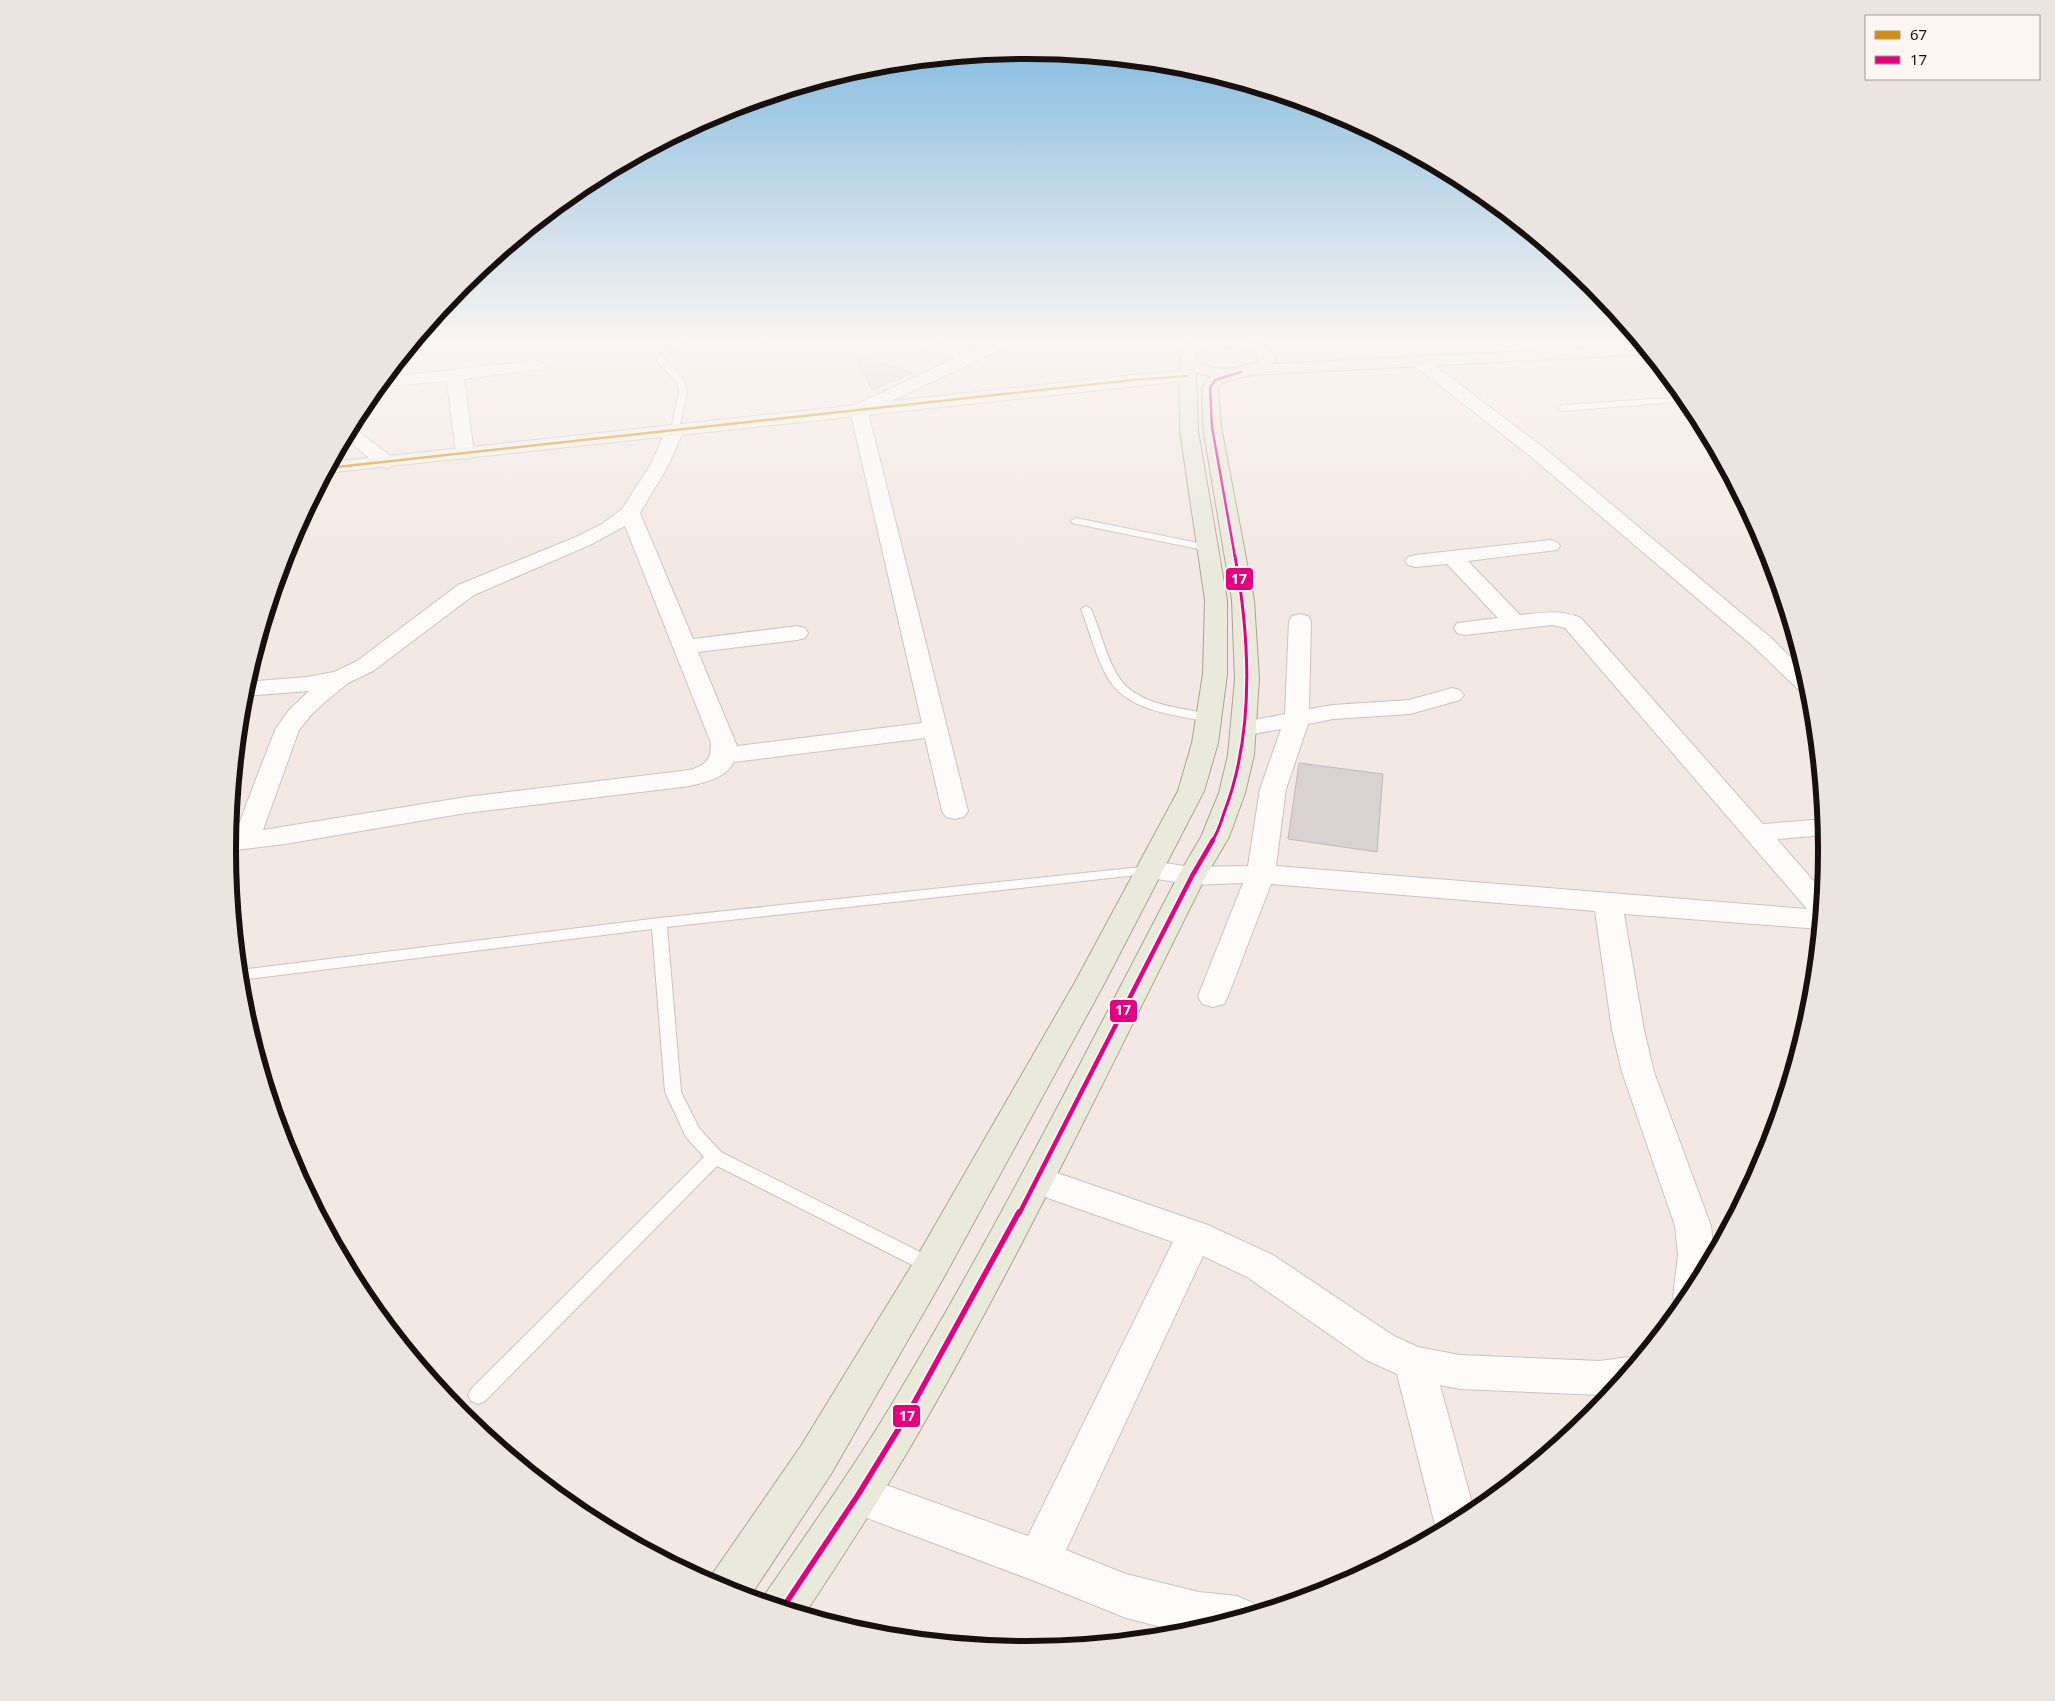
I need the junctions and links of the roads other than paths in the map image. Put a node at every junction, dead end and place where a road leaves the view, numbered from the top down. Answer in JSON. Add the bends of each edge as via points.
{"nodes":[{"id":1,"x":461,"y":419,"type":"edge"},
{"id":2,"x":676,"y":419,"type":"edge"},
{"id":3,"x":772,"y":419,"type":"edge"},
{"id":4,"x":861,"y":419,"type":"edge"},
{"id":5,"x":1189,"y":419,"type":"edge"},
{"id":6,"x":1212,"y":419,"type":"edge"},
{"id":7,"x":1495,"y":419,"type":"edge"},
{"id":8,"x":674,"y":430,"type":"junction"},
{"id":9,"x":353,"y":436,"type":"edge"},
{"id":10,"x":465,"y":453,"type":"junction"},
{"id":11,"x":386,"y":462,"type":"junction"},
{"id":12,"x":335,"y":467,"type":"edge"},
{"id":13,"x":630,"y":513,"type":"junction"},
{"id":14,"x":1076,"y":521,"type":"dead end"},
{"id":15,"x":1550,"y":546,"type":"dead end"},
{"id":16,"x":1208,"y":548,"type":"junction"},
{"id":17,"x":1452,"y":556,"type":"junction"},
{"id":18,"x":1415,"y":561,"type":"dead end"},
{"id":19,"x":1086,"y":609,"type":"dead end"},
{"id":20,"x":1300,"y":621,"type":"dead end"},
{"id":21,"x":1515,"y":622,"type":"junction"},
{"id":22,"x":1465,"y":628,"type":"dead end"},
{"id":23,"x":797,"y":633,"type":"dead end"},
{"id":24,"x":685,"y":647,"type":"junction"},
{"id":25,"x":340,"y":678,"type":"junction"},
{"id":26,"x":1800,"y":678,"type":"edge"},
{"id":27,"x":253,"y":687,"type":"edge"},
{"id":28,"x":1452,"y":695,"type":"dead end"},
{"id":29,"x":1209,"y":718,"type":"junction"},
{"id":30,"x":1297,"y":719,"type":"junction"},
{"id":31,"x":935,"y":729,"type":"junction"},
{"id":32,"x":1242,"y":729,"type":"junction"},
{"id":33,"x":725,"y":755,"type":"junction"},
{"id":34,"x":956,"y":811,"type":"dead end"},
{"id":35,"x":1819,"y":828,"type":"edge"},
{"id":36,"x":1757,"y":833,"type":"junction"},
{"id":37,"x":237,"y":842,"type":"edge"},
{"id":38,"x":1150,"y":870,"type":"junction"},
{"id":39,"x":1261,"y":874,"type":"junction"},
{"id":40,"x":1192,"y":876,"type":"junction"},
{"id":41,"x":1608,"y":903,"type":"junction"},
{"id":42,"x":1818,"y":904,"type":"edge"},
{"id":43,"x":1816,"y":920,"type":"edge"},
{"id":44,"x":659,"y":923,"type":"junction"},
{"id":45,"x":246,"y":974,"type":"edge"},
{"id":46,"x":1213,"y":996,"type":"dead end"},
{"id":47,"x":714,"y":1157,"type":"junction"},
{"id":48,"x":1037,"y":1180,"type":"junction"},
{"id":49,"x":1195,"y":1235,"type":"junction"},
{"id":50,"x":931,"y":1266,"type":"junction"},
{"id":51,"x":1694,"y":1277,"type":"edge"},
{"id":52,"x":1414,"y":1364,"type":"junction"},
{"id":53,"x":1621,"y":1375,"type":"edge"},
{"id":54,"x":478,"y":1394,"type":"dead end"},
{"id":55,"x":858,"y":1495,"type":"junction"},
{"id":56,"x":1454,"y":1517,"type":"edge"},
{"id":57,"x":1039,"y":1561,"type":"junction"},
{"id":58,"x":732,"y":1585,"type":"edge"},
{"id":59,"x":786,"y":1604,"type":"edge"},
{"id":60,"x":1221,"y":1618,"type":"edge"}],
"edges":[{"from":1,"to":10,"type":"street"},
{"from":2,"to":8,"type":"lane"},
{"from":3,"to":8,"type":"street"},
{"from":4,"to":31,"type":"street"},
{"from":5,"to":16,"type":"main road"},
{"from":6,"to":32,"type":"main road","via":[[1243,600],[1247,679]]},
{"from":7,"to":26,"type":"street","via":[[1544,457],[1762,642]]},
{"from":8,"to":10,"type":"street"},
{"from":8,"to":13,"type":"street","via":[[660,464]]},
{"from":9,"to":11,"type":"street"},
{"from":10,"to":11,"type":"street"},
{"from":11,"to":12,"type":"street"},
{"from":13,"to":24,"type":"street"},
{"from":13,"to":25,"type":"street","via":[[583,541],[466,590],[365,666]]},
{"from":14,"to":16,"type":"lane"},
{"from":15,"to":17,"type":"street"},
{"from":16,"to":29,"type":"main road","via":[[1216,600],[1215,674]]},
{"from":17,"to":18,"type":"street"},
{"from":17,"to":21,"type":"street"},
{"from":19,"to":29,"type":"lane","via":[[1116,682],[1148,704]]},
{"from":20,"to":30,"type":"street"},
{"from":21,"to":22,"type":"street"},
{"from":21,"to":36,"type":"street","via":[[1552,618],[1573,623]]},
{"from":23,"to":24,"type":"street"},
{"from":24,"to":33,"type":"street","via":[[724,743]]},
{"from":25,"to":27,"type":"street"},
{"from":25,"to":37,"type":"street","via":[[294,717]]},
{"from":28,"to":30,"type":"street","via":[[1410,707],[1334,712]]},
{"from":29,"to":38,"type":"main road","via":[[1191,791]]},
{"from":30,"to":32,"type":"street"},
{"from":30,"to":39,"type":"street","via":[[1273,789]]},
{"from":31,"to":33,"type":"street"},
{"from":31,"to":34,"type":"street"},
{"from":32,"to":40,"type":"main road","via":[[1241,755],[1232,793],[1215,836]]},
{"from":33,"to":37,"type":"street","via":[[716,769],[690,778],[466,805]]},
{"from":35,"to":36,"type":"street"},
{"from":36,"to":42,"type":"street"},
{"from":38,"to":40,"type":"street"},
{"from":38,"to":44,"type":"lane"},
{"from":38,"to":50,"type":"main road"},
{"from":39,"to":40,"type":"street"},
{"from":39,"to":41,"type":"street"},
{"from":39,"to":46,"type":"street"},
{"from":40,"to":48,"type":"main road"},
{"from":41,"to":43,"type":"street"},
{"from":41,"to":51,"type":"street","via":[[1628,1030],[1638,1072],[1694,1226]]},
{"from":44,"to":45,"type":"lane"},
{"from":44,"to":47,"type":"lane","via":[[673,1092],[692,1132]]},
{"from":47,"to":50,"type":"lane"},
{"from":47,"to":54,"type":"lane"},
{"from":48,"to":49,"type":"street"},
{"from":48,"to":55,"type":"main road","via":[[909,1412]]},
{"from":49,"to":52,"type":"street","via":[[1260,1266],[1380,1348]]},
{"from":49,"to":57,"type":"street"},
{"from":50,"to":58,"type":"main road","via":[[816,1460]]},
{"from":52,"to":53,"type":"street","via":[[1460,1372],[1600,1378]]},
{"from":52,"to":56,"type":"street"},
{"from":55,"to":57,"type":"street"},
{"from":55,"to":59,"type":"main road"},
{"from":57,"to":60,"type":"street","via":[[1126,1596]]}]}
